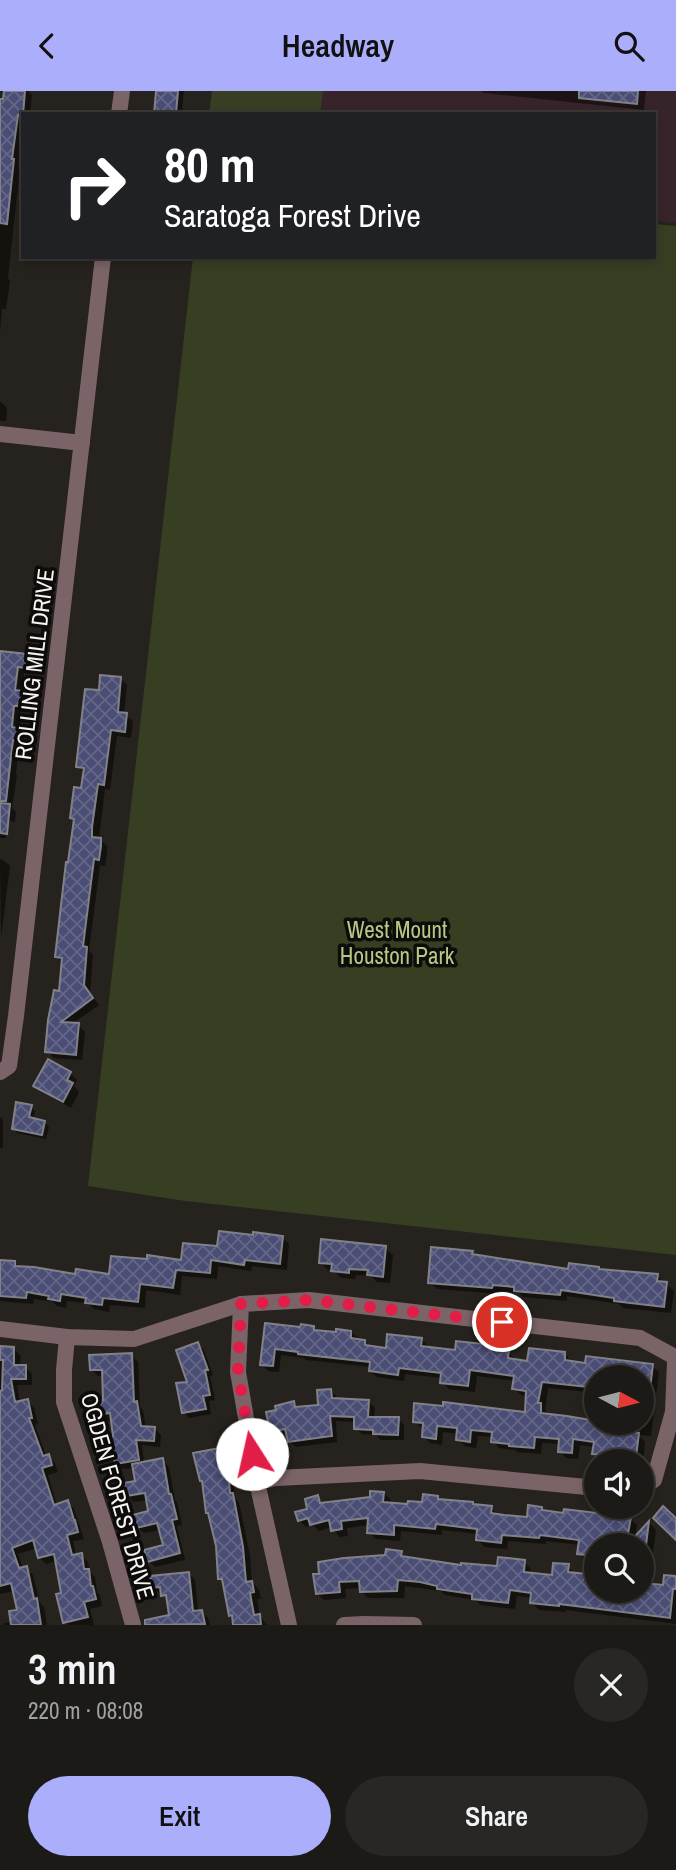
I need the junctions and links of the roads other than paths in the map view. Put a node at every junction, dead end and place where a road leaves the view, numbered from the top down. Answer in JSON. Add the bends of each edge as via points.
{"nodes":[{"id":1,"x":121,"y":91,"type":"edge"},
{"id":2,"x":119,"y":112,"type":"edge"},
{"id":3,"x":103,"y":259,"type":"edge"},
{"id":4,"x":0,"y":434,"type":"edge"},
{"id":5,"x":82,"y":443,"type":"junction"},
{"id":6,"x":1,"y":1071,"type":"edge"},
{"id":7,"x":241,"y":1304,"type":"junction"},
{"id":8,"x":0,"y":1329,"type":"edge"},
{"id":9,"x":67,"y":1337,"type":"junction"},
{"id":10,"x":654,"y":1465,"type":"edge"},
{"id":11,"x":257,"y":1482,"type":"junction"},
{"id":12,"x":584,"y":1486,"type":"edge"},
{"id":13,"x":133,"y":1625,"type":"edge"},
{"id":14,"x":289,"y":1625,"type":"edge"},
{"id":15,"x":344,"y":1625,"type":"edge"},
{"id":16,"x":414,"y":1625,"type":"edge"}],
"edges":[{"from":1,"to":2,"type":"street"},
{"from":3,"to":5,"type":"street","name":"ROLLING MILL DRIVE"},
{"from":4,"to":5,"type":"street"},
{"from":5,"to":6,"type":"street","name":"ROLLING MILL DRIVE","via":[[16,1016],[9,1066]]},
{"from":7,"to":9,"type":"street","via":[[134,1339]]},
{"from":7,"to":10,"type":"street","via":[[309,1300],[640,1338],[675,1361],[673,1412]]},
{"from":7,"to":11,"type":"street","via":[[238,1372]]},
{"from":8,"to":9,"type":"street"},
{"from":9,"to":13,"type":"street","name":"OGDEN FOREST DRIVE","via":[[64,1402]]},
{"from":11,"to":12,"type":"street","via":[[420,1471]]},
{"from":11,"to":14,"type":"street"},
{"from":15,"to":16,"type":"street"}]}
